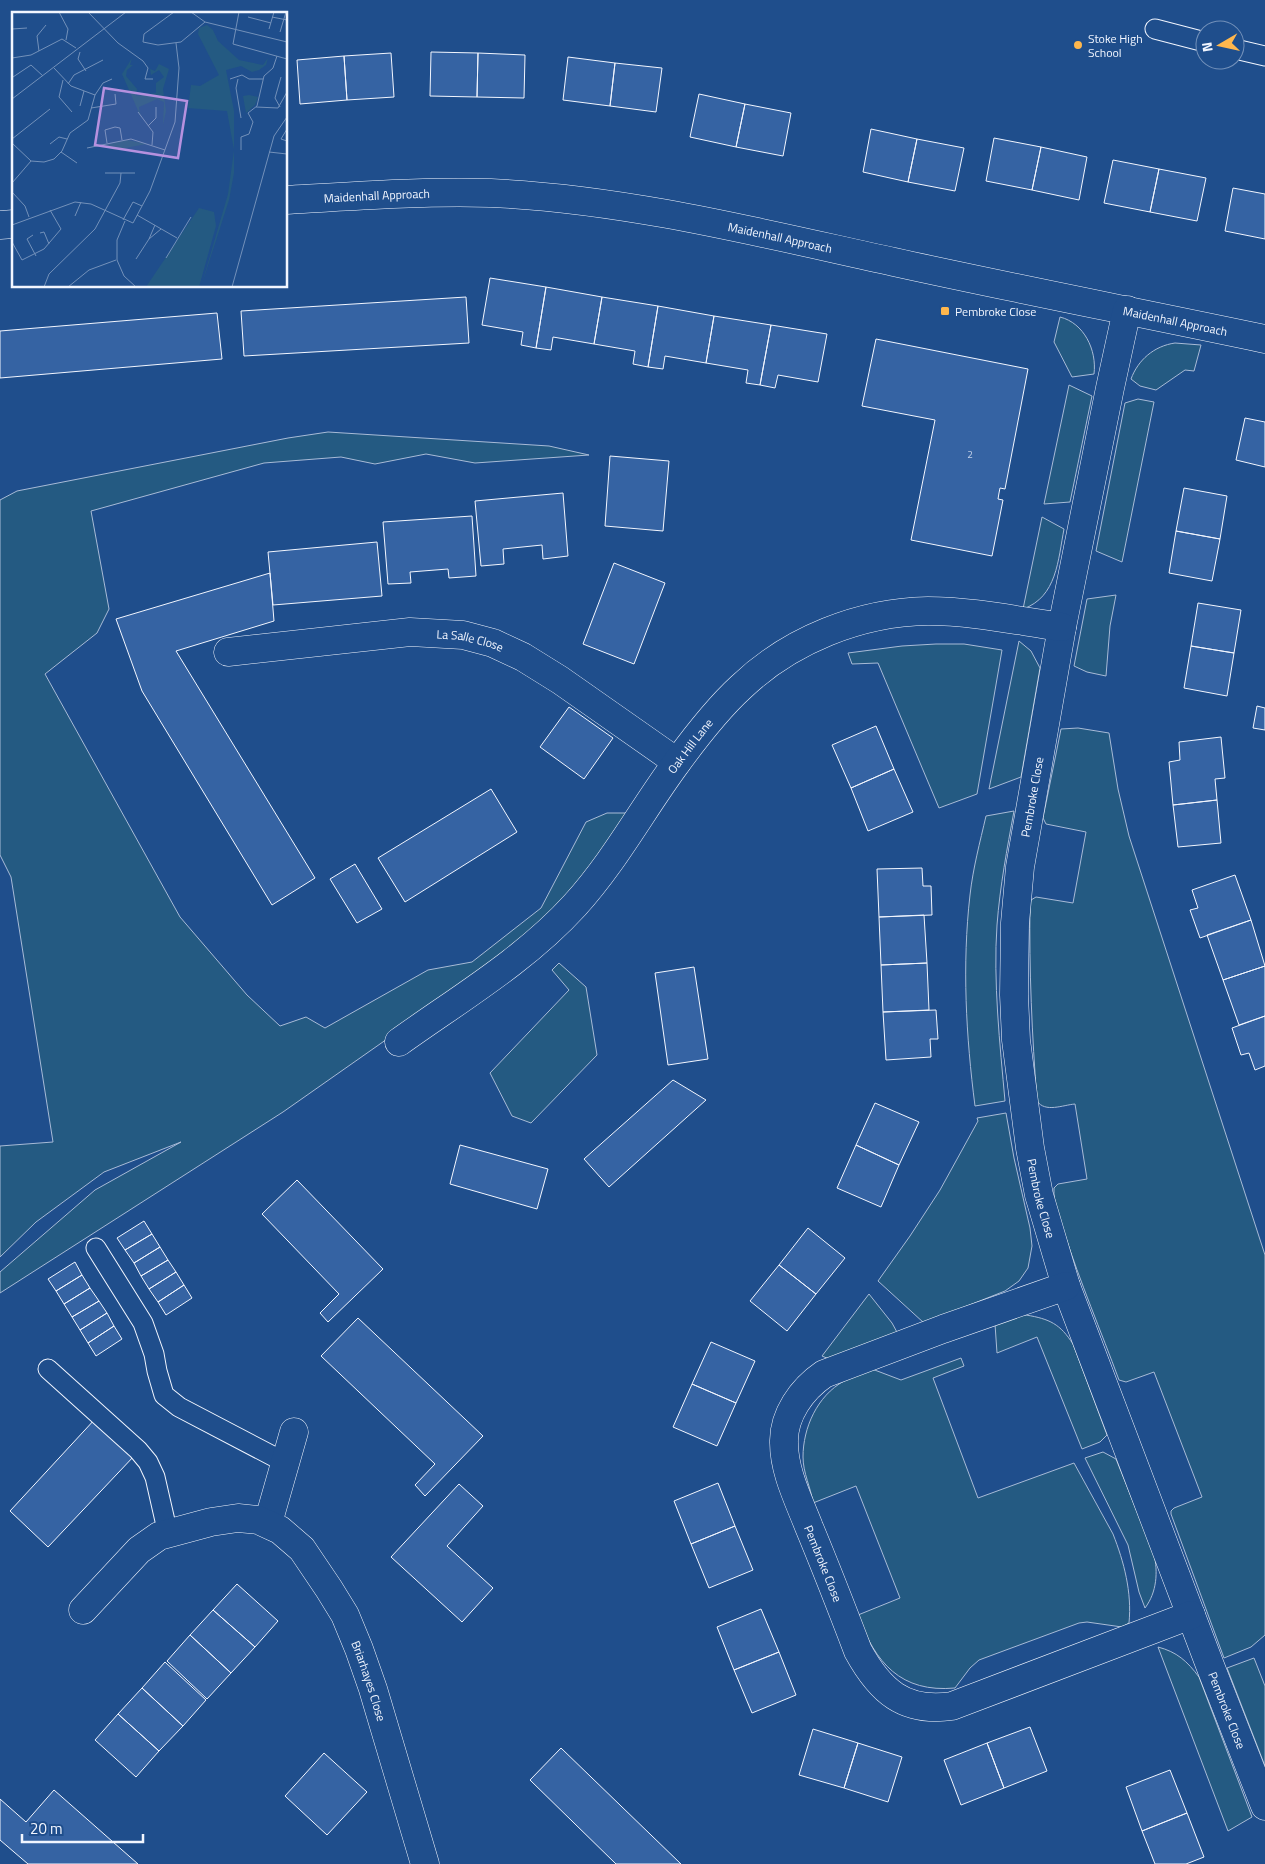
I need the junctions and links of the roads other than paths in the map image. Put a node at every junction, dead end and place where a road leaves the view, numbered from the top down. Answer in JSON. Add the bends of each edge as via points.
{"nodes":[{"id":1,"x":1155,"y":29,"type":"dead end"},
{"id":2,"x":1195,"y":39,"type":"edge"},
{"id":3,"x":1245,"y":51,"type":"edge"},
{"id":4,"x":1265,"y":56,"type":"edge"},
{"id":5,"x":288,"y":200,"type":"edge"},
{"id":6,"x":1127,"y":310,"type":"junction"},
{"id":7,"x":1265,"y":339,"type":"edge"},
{"id":8,"x":1062,"y":627,"type":"junction"},
{"id":9,"x":228,"y":652,"type":"dead end"},
{"id":10,"x":677,"y":762,"type":"junction"},
{"id":11,"x":399,"y":1042,"type":"dead end"},
{"id":12,"x":96,"y":1248,"type":"dead end"},
{"id":13,"x":1066,"y":1286,"type":"junction"},
{"id":14,"x":48,"y":1369,"type":"dead end"},
{"id":15,"x":294,"y":1432,"type":"dead end"},
{"id":16,"x":286,"y":1463,"type":"junction"},
{"id":17,"x":268,"y":1523,"type":"junction"},
{"id":18,"x":168,"y":1534,"type":"junction"},
{"id":19,"x":83,"y":1610,"type":"dead end"},
{"id":20,"x":1191,"y":1615,"type":"junction"},
{"id":21,"x":1265,"y":1806,"type":"edge"},
{"id":22,"x":425,"y":1864,"type":"edge"}],
"edges":[{"from":1,"to":2,"type":"lane"},
{"from":3,"to":4,"type":"lane"},
{"from":5,"to":6,"type":"street","name":"Maidenhall Approach","via":[[359,195],[491,194],[584,202],[724,225],[1039,294]]},
{"from":6,"to":7,"type":"street","name":"Maidenhall Approach"},
{"from":6,"to":8,"type":"street","name":"Pembroke Close"},
{"from":8,"to":10,"type":"street","name":"Oak Hill Lane","via":[[929,611],[850,623],[794,648],[766,666],[740,687]]},
{"from":8,"to":13,"type":"street","name":"Pembroke Close","via":[[1020,867],[1014,996],[1016,1040],[1030,1148],[1041,1203]]},
{"from":9,"to":10,"type":"street","name":"La Salle Close","via":[[410,632],[463,635],[493,642],[560,680]]},
{"from":10,"to":11,"type":"street","name":"Oak Hill Lane","via":[[610,862],[576,904],[534,944]]},
{"from":12,"to":16,"type":"lane","via":[[143,1323],[164,1395],[179,1407]]},
{"from":13,"to":20,"type":"street","name":"Pembroke Close"},
{"from":13,"to":20,"type":"street","name":"Pembroke Close","via":[[942,1329],[816,1379],[796,1403],[785,1433],[785,1453],[798,1497],[858,1651],[880,1685],[909,1703],[927,1708],[959,1704]]},
{"from":14,"to":18,"type":"lane","via":[[148,1462],[155,1477]]},
{"from":15,"to":16,"type":"street"},
{"from":16,"to":17,"type":"street"},
{"from":17,"to":18,"type":"street","name":"Briarhayes Close","via":[[225,1519]]},
{"from":17,"to":22,"type":"street","name":"Briarhayes Close","via":[[302,1549],[345,1615],[373,1689]]},
{"from":18,"to":19,"type":"street","name":"Briarhayes Close","via":[[148,1542],[139,1550]]},
{"from":20,"to":21,"type":"street","name":"Pembroke Close"}]}
